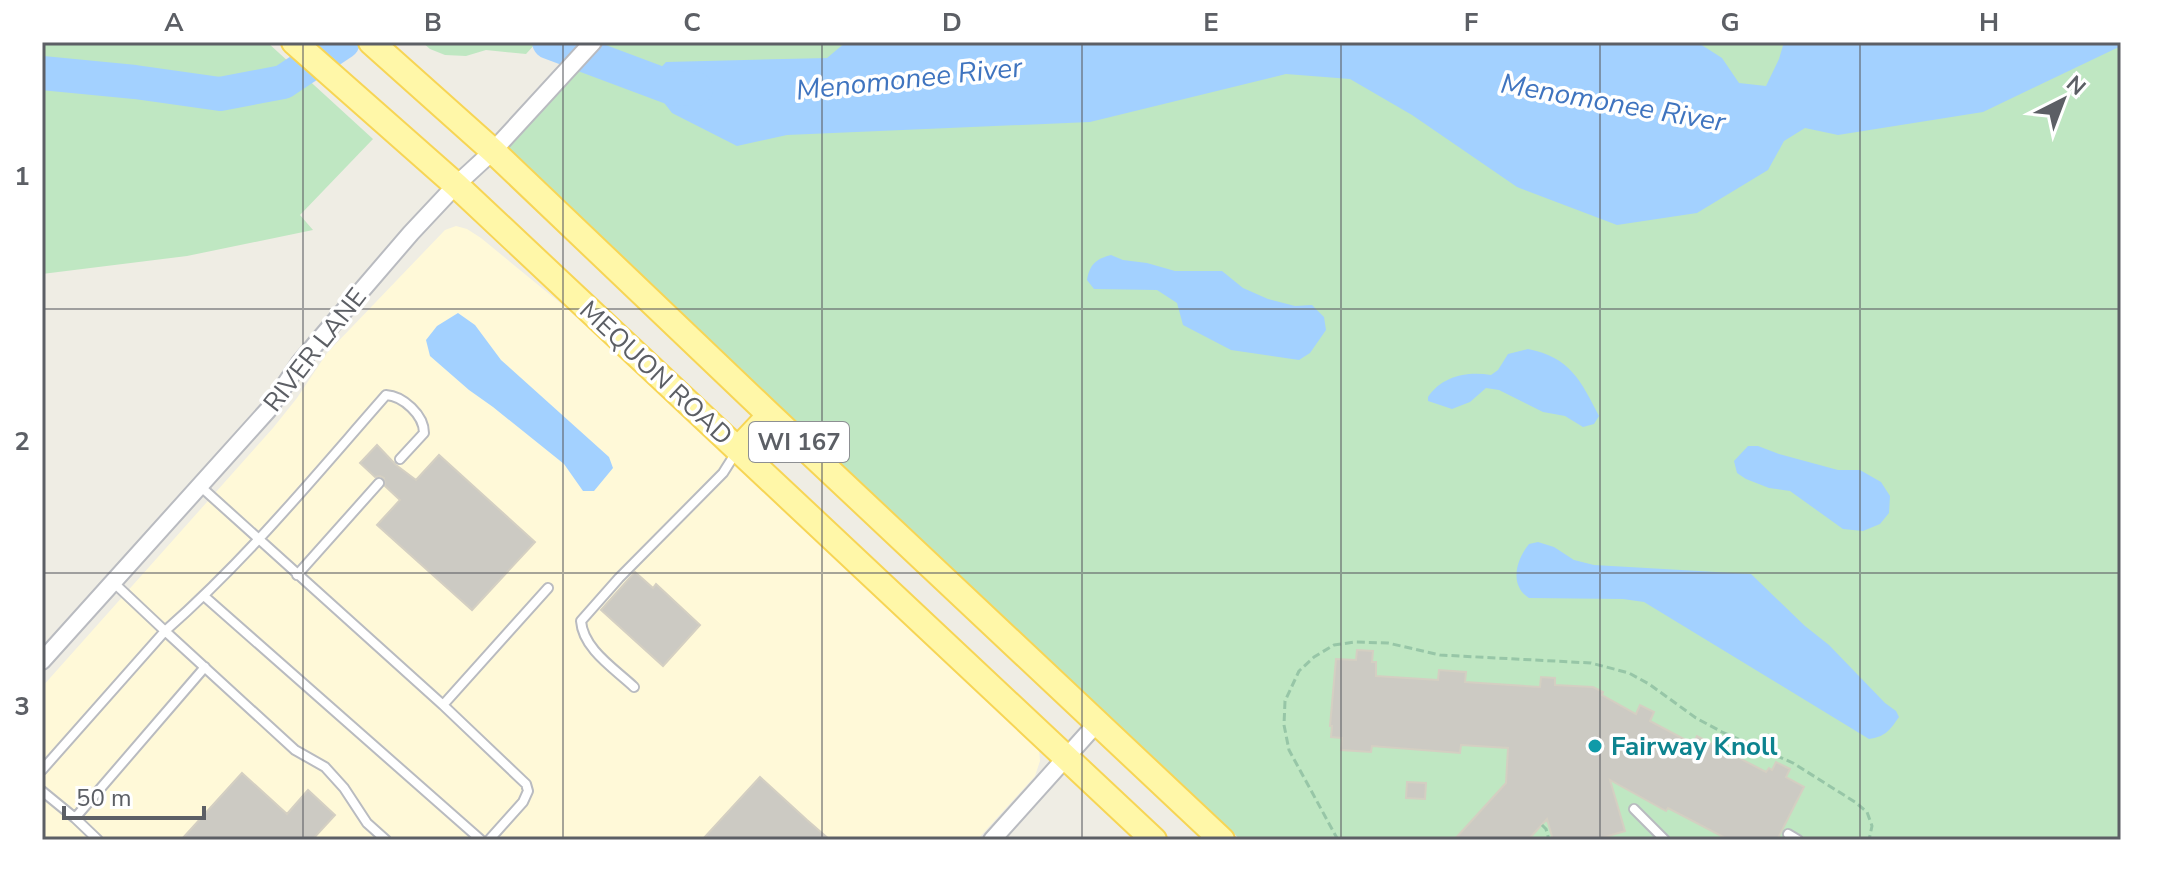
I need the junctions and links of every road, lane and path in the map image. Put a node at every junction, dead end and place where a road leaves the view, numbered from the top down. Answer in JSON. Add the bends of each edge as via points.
{"nodes":[{"id":1,"x":593,"y":42,"type":"edge"},
{"id":2,"x":373,"y":44,"type":"edge"},
{"id":3,"x":298,"y":45,"type":"edge"},
{"id":4,"x":493,"y":151,"type":"junction"},
{"id":5,"x":456,"y":185,"type":"junction"},
{"id":6,"x":770,"y":415,"type":"junction"},
{"id":7,"x":738,"y":449,"type":"junction"},
{"id":8,"x":400,"y":459,"type":"dead end"},
{"id":9,"x":379,"y":483,"type":"dead end"},
{"id":10,"x":200,"y":486,"type":"junction"},
{"id":11,"x":259,"y":540,"type":"junction"},
{"id":12,"x":297,"y":575,"type":"junction"},
{"id":13,"x":113,"y":582,"type":"junction"},
{"id":14,"x":548,"y":588,"type":"dead end"},
{"id":15,"x":204,"y":596,"type":"junction"},
{"id":16,"x":165,"y":631,"type":"junction"},
{"id":17,"x":42,"y":661,"type":"edge"},
{"id":18,"x":205,"y":667,"type":"junction"},
{"id":19,"x":634,"y":687,"type":"dead end"},
{"id":20,"x":443,"y":705,"type":"junction"},
{"id":21,"x":1097,"y":723,"type":"junction"},
{"id":22,"x":1067,"y":757,"type":"junction"},
{"id":23,"x":42,"y":770,"type":"edge"},
{"id":24,"x":42,"y":791,"type":"edge"},
{"id":25,"x":1634,"y":809,"type":"dead end"},
{"id":26,"x":75,"y":818,"type":"junction"},
{"id":27,"x":1542,"y":825,"type":"dead end"},
{"id":28,"x":1788,"y":834,"type":"dead end"},
{"id":29,"x":1002,"y":837,"type":"edge"},
{"id":30,"x":98,"y":840,"type":"edge"},
{"id":31,"x":386,"y":840,"type":"edge"},
{"id":32,"x":481,"y":840,"type":"edge"},
{"id":33,"x":489,"y":840,"type":"edge"},
{"id":34,"x":1154,"y":840,"type":"edge"},
{"id":35,"x":1222,"y":840,"type":"edge"},
{"id":36,"x":1338,"y":840,"type":"edge"},
{"id":37,"x":1549,"y":840,"type":"edge"},
{"id":38,"x":1665,"y":840,"type":"edge"},
{"id":39,"x":1798,"y":840,"type":"edge"},
{"id":40,"x":1869,"y":840,"type":"edge"}],
"edges":[{"from":1,"to":4,"type":"street","name":"RIVER LANE"},
{"from":2,"to":4,"type":"main road","name":"MEQUON ROAD","number":"WI 167"},
{"from":3,"to":5,"type":"main road","name":"MEQUON ROAD","number":"WI 167"},
{"from":4,"to":5,"type":"street","name":"RIVER LANE"},
{"from":4,"to":6,"type":"main road","name":"MEQUON ROAD","number":"WI 167"},
{"from":5,"to":7,"type":"main road","name":"MEQUON ROAD","number":"WI 167"},
{"from":5,"to":10,"type":"street","name":"RIVER LANE"},
{"from":6,"to":7,"type":"main road"},
{"from":6,"to":21,"type":"main road","name":"MEQUON ROAD","number":"WI 167"},
{"from":7,"to":19,"type":"lane","via":[[723,473],[581,621],[588,644]]},
{"from":7,"to":22,"type":"main road","name":"MEQUON ROAD","number":"WI 167"},
{"from":8,"to":11,"type":"lane","via":[[424,427],[398,397],[386,395]]},
{"from":9,"to":12,"type":"lane"},
{"from":10,"to":11,"type":"lane"},
{"from":10,"to":13,"type":"street","name":"RIVER LANE"},
{"from":11,"to":12,"type":"lane"},
{"from":11,"to":15,"type":"lane"},
{"from":12,"to":20,"type":"lane"},
{"from":13,"to":16,"type":"lane"},
{"from":13,"to":17,"type":"street","name":"RIVER LANE"},
{"from":14,"to":20,"type":"lane"},
{"from":15,"to":16,"type":"lane"},
{"from":15,"to":32,"type":"lane"},
{"from":16,"to":18,"type":"lane"},
{"from":16,"to":23,"type":"lane"},
{"from":18,"to":26,"type":"lane"},
{"from":18,"to":31,"type":"lane","via":[[295,750],[325,767]]},
{"from":20,"to":33,"type":"lane","via":[[526,784],[523,802]]},
{"from":21,"to":22,"type":"street"},
{"from":21,"to":35,"type":"main road","name":"MEQUON ROAD","number":"WI 167"},
{"from":22,"to":29,"type":"street"},
{"from":22,"to":34,"type":"main road","name":"MEQUON ROAD","number":"WI 167"},
{"from":24,"to":26,"type":"lane"},
{"from":25,"to":38,"type":"lane"},
{"from":26,"to":30,"type":"lane"},
{"from":27,"to":37,"type":"path"},
{"from":28,"to":39,"type":"lane"},
{"from":36,"to":40,"type":"path","via":[[1289,750],[1285,701],[1299,671],[1314,657],[1334,645],[1355,642],[1388,643],[1440,655],[1591,663],[1629,673],[1696,718],[1793,763],[1855,802],[1867,812]]}]}
